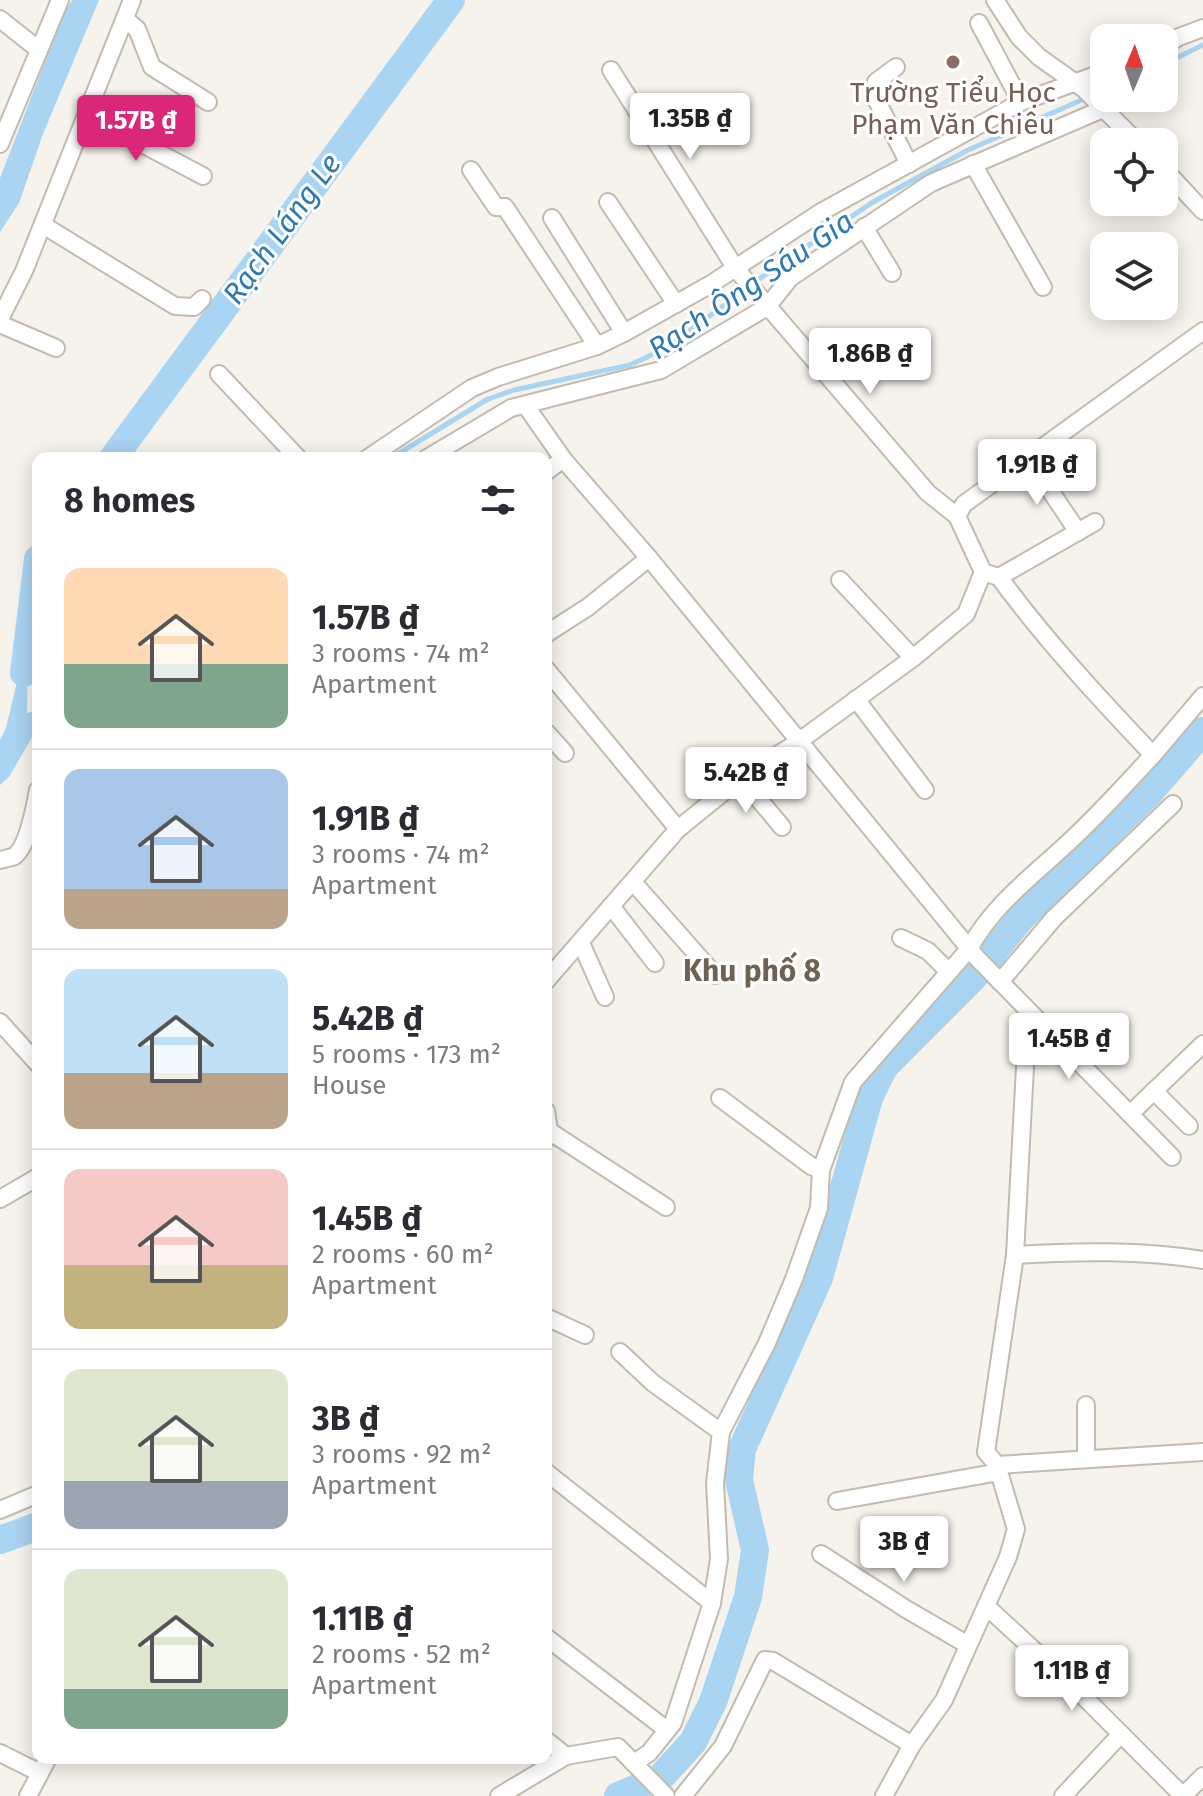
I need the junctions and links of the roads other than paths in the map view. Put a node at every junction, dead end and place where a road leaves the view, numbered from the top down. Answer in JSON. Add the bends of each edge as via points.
{"nodes":[{"id":1,"x":60,"y":0,"type":"edge"},
{"id":2,"x":132,"y":0,"type":"edge"},
{"id":3,"x":995,"y":0,"type":"edge"},
{"id":4,"x":0,"y":19,"type":"edge"},
{"id":5,"x":125,"y":19,"type":"junction"},
{"id":6,"x":979,"y":23,"type":"dead end"},
{"id":7,"x":1203,"y":28,"type":"edge"},
{"id":8,"x":1178,"y":38,"type":"edge"},
{"id":9,"x":39,"y":50,"type":"junction"},
{"id":10,"x":896,"y":67,"type":"dead end"},
{"id":11,"x":611,"y":70,"type":"dead end"},
{"id":12,"x":1090,"y":80,"type":"edge"},
{"id":13,"x":1079,"y":86,"type":"junction"},
{"id":14,"x":1090,"y":95,"type":"edge"},
{"id":15,"x":208,"y":102,"type":"dead end"},
{"id":16,"x":1021,"y":102,"type":"junction"},
{"id":17,"x":1090,"y":110,"type":"edge"},
{"id":18,"x":1109,"y":112,"type":"edge"},
{"id":19,"x":87,"y":115,"type":"junction"},
{"id":20,"x":0,"y":128,"type":"edge"},
{"id":21,"x":1124,"y":128,"type":"edge"},
{"id":22,"x":0,"y":143,"type":"edge"},
{"id":23,"x":909,"y":164,"type":"junction"},
{"id":24,"x":973,"y":164,"type":"junction"},
{"id":25,"x":471,"y":170,"type":"dead end"},
{"id":26,"x":203,"y":176,"type":"dead end"},
{"id":27,"x":1178,"y":184,"type":"edge"},
{"id":28,"x":608,"y":202,"type":"dead end"},
{"id":29,"x":1203,"y":211,"type":"edge"},
{"id":30,"x":552,"y":218,"type":"dead end"},
{"id":31,"x":43,"y":225,"type":"junction"},
{"id":32,"x":864,"y":227,"type":"junction"},
{"id":33,"x":738,"y":271,"type":"junction"},
{"id":34,"x":892,"y":273,"type":"dead end"},
{"id":35,"x":1043,"y":287,"type":"dead end"},
{"id":36,"x":202,"y":299,"type":"dead end"},
{"id":37,"x":764,"y":303,"type":"junction"},
{"id":38,"x":676,"y":304,"type":"junction"},
{"id":39,"x":0,"y":322,"type":"edge"},
{"id":40,"x":1203,"y":331,"type":"edge"},
{"id":41,"x":624,"y":333,"type":"junction"},
{"id":42,"x":597,"y":346,"type":"junction"},
{"id":43,"x":56,"y":348,"type":"dead end"},
{"id":44,"x":219,"y":374,"type":"dead end"},
{"id":45,"x":526,"y":406,"type":"junction"},
{"id":46,"x":292,"y":452,"type":"edge"},
{"id":47,"x":377,"y":452,"type":"edge"},
{"id":48,"x":437,"y":452,"type":"edge"},
{"id":49,"x":563,"y":459,"type":"junction"},
{"id":50,"x":1029,"y":459,"type":"junction"},
{"id":51,"x":552,"y":467,"type":"edge"},
{"id":52,"x":957,"y":516,"type":"junction"},
{"id":53,"x":1095,"y":522,"type":"dead end"},
{"id":54,"x":1078,"y":532,"type":"junction"},
{"id":55,"x":649,"y":558,"type":"junction"},
{"id":56,"x":991,"y":574,"type":"junction"},
{"id":57,"x":840,"y":580,"type":"dead end"},
{"id":58,"x":552,"y":630,"type":"edge"},
{"id":59,"x":913,"y":658,"type":"junction"},
{"id":60,"x":552,"y":676,"type":"edge"},
{"id":61,"x":1203,"y":696,"type":"edge"},
{"id":62,"x":856,"y":699,"type":"junction"},
{"id":63,"x":552,"y":739,"type":"edge"},
{"id":64,"x":798,"y":742,"type":"junction"},
{"id":65,"x":565,"y":753,"type":"dead end"},
{"id":66,"x":1153,"y":755,"type":"junction"},
{"id":67,"x":741,"y":778,"type":"junction"},
{"id":68,"x":925,"y":790,"type":"dead end"},
{"id":69,"x":1173,"y":804,"type":"dead end"},
{"id":70,"x":32,"y":818,"type":"edge"},
{"id":71,"x":782,"y":827,"type":"dead end"},
{"id":72,"x":678,"y":829,"type":"junction"},
{"id":73,"x":0,"y":860,"type":"edge"},
{"id":74,"x":633,"y":882,"type":"junction"},
{"id":75,"x":611,"y":906,"type":"junction"},
{"id":76,"x":901,"y":938,"type":"dead end"},
{"id":77,"x":581,"y":943,"type":"junction"},
{"id":78,"x":973,"y":954,"type":"junction"},
{"id":79,"x":655,"y":963,"type":"dead end"},
{"id":80,"x":948,"y":971,"type":"junction"},
{"id":81,"x":552,"y":973,"type":"edge"},
{"id":82,"x":715,"y":975,"type":"dead end"},
{"id":83,"x":997,"y":979,"type":"junction"},
{"id":84,"x":605,"y":997,"type":"dead end"},
{"id":85,"x":1028,"y":1011,"type":"junction"},
{"id":86,"x":0,"y":1022,"type":"edge"},
{"id":87,"x":1203,"y":1044,"type":"edge"},
{"id":88,"x":32,"y":1057,"type":"edge"},
{"id":89,"x":1154,"y":1091,"type":"junction"},
{"id":90,"x":720,"y":1098,"type":"dead end"},
{"id":91,"x":1130,"y":1114,"type":"junction"},
{"id":92,"x":1189,"y":1126,"type":"dead end"},
{"id":93,"x":552,"y":1137,"type":"edge"},
{"id":94,"x":1172,"y":1157,"type":"dead end"},
{"id":95,"x":821,"y":1170,"type":"junction"},
{"id":96,"x":32,"y":1180,"type":"edge"},
{"id":97,"x":0,"y":1199,"type":"edge"},
{"id":98,"x":666,"y":1207,"type":"dead end"},
{"id":99,"x":1015,"y":1255,"type":"junction"},
{"id":100,"x":1203,"y":1260,"type":"edge"},
{"id":101,"x":552,"y":1320,"type":"edge"},
{"id":102,"x":585,"y":1335,"type":"dead end"},
{"id":103,"x":620,"y":1352,"type":"dead end"},
{"id":104,"x":1086,"y":1405,"type":"dead end"},
{"id":105,"x":721,"y":1432,"type":"junction"},
{"id":106,"x":1203,"y":1452,"type":"edge"},
{"id":107,"x":1086,"y":1459,"type":"junction"},
{"id":108,"x":998,"y":1468,"type":"junction"},
{"id":109,"x":552,"y":1477,"type":"edge"},
{"id":110,"x":32,"y":1497,"type":"edge"},
{"id":111,"x":837,"y":1501,"type":"dead end"},
{"id":112,"x":0,"y":1510,"type":"edge"},
{"id":113,"x":821,"y":1554,"type":"dead end"},
{"id":114,"x":712,"y":1603,"type":"junction"},
{"id":115,"x":986,"y":1606,"type":"junction"},
{"id":116,"x":552,"y":1642,"type":"edge"},
{"id":117,"x":968,"y":1645,"type":"junction"},
{"id":118,"x":667,"y":1730,"type":"junction"},
{"id":119,"x":1121,"y":1734,"type":"junction"},
{"id":120,"x":552,"y":1745,"type":"edge"},
{"id":121,"x":912,"y":1745,"type":"junction"},
{"id":122,"x":0,"y":1753,"type":"edge"},
{"id":123,"x":566,"y":1756,"type":"junction"},
{"id":124,"x":32,"y":1762,"type":"edge"},
{"id":125,"x":634,"y":1763,"type":"junction"},
{"id":126,"x":44,"y":1765,"type":"edge"},
{"id":127,"x":1203,"y":1776,"type":"edge"},
{"id":128,"x":28,"y":1796,"type":"edge"},
{"id":129,"x":499,"y":1796,"type":"edge"},
{"id":130,"x":666,"y":1796,"type":"edge"},
{"id":131,"x":683,"y":1796,"type":"edge"},
{"id":132,"x":884,"y":1796,"type":"edge"},
{"id":133,"x":1063,"y":1796,"type":"edge"},
{"id":134,"x":1183,"y":1796,"type":"edge"}],
"edges":[{"from":1,"to":9,"type":"street"},
{"from":2,"to":5,"type":"street"},
{"from":3,"to":13,"type":"street","via":[[1019,37]]},
{"from":4,"to":9,"type":"street"},
{"from":5,"to":15,"type":"street","via":[[137,29],[152,67]]},
{"from":5,"to":19,"type":"street"},
{"from":6,"to":16,"type":"street"},
{"from":7,"to":8,"type":"street"},
{"from":9,"to":22,"type":"street"},
{"from":10,"to":23,"type":"street","via":[[876,82],[874,91]]},
{"from":11,"to":33,"type":"street"},
{"from":12,"to":13,"type":"street"},
{"from":13,"to":14,"type":"street"},
{"from":13,"to":16,"type":"street"},
{"from":16,"to":23,"type":"street"},
{"from":17,"to":24,"type":"street"},
{"from":18,"to":21,"type":"street"},
{"from":19,"to":26,"type":"street"},
{"from":19,"to":31,"type":"street"},
{"from":20,"to":22,"type":"street"},
{"from":23,"to":33,"type":"street","via":[[821,212]]},
{"from":24,"to":32,"type":"street","via":[[931,183]]},
{"from":24,"to":35,"type":"street"},
{"from":25,"to":42,"type":"street","via":[[496,207],[505,207]]},
{"from":27,"to":29,"type":"street"},
{"from":28,"to":38,"type":"street"},
{"from":30,"to":41,"type":"street"},
{"from":31,"to":36,"type":"street","via":[[175,306],[194,307]]},
{"from":31,"to":39,"type":"street"},
{"from":32,"to":34,"type":"street"},
{"from":32,"to":37,"type":"street","via":[[790,278]]},
{"from":33,"to":37,"type":"street"},
{"from":33,"to":38,"type":"street"},
{"from":37,"to":45,"type":"street","via":[[661,370]]},
{"from":37,"to":52,"type":"street","via":[[928,493]]},
{"from":38,"to":41,"type":"street"},
{"from":39,"to":43,"type":"street"},
{"from":40,"to":50,"type":"street"},
{"from":41,"to":42,"type":"street"},
{"from":42,"to":47,"type":"street","via":[[472,388]]},
{"from":44,"to":46,"type":"street"},
{"from":45,"to":48,"type":"street","via":[[511,408]]},
{"from":45,"to":49,"type":"street"},
{"from":49,"to":51,"type":"street"},
{"from":49,"to":55,"type":"street"},
{"from":50,"to":52,"type":"street","via":[[964,504]]},
{"from":50,"to":54,"type":"street"},
{"from":52,"to":56,"type":"street"},
{"from":53,"to":54,"type":"street"},
{"from":54,"to":56,"type":"street"},
{"from":55,"to":58,"type":"street"},
{"from":55,"to":64,"type":"street"},
{"from":56,"to":59,"type":"street","via":[[966,614]]},
{"from":56,"to":66,"type":"street"},
{"from":57,"to":59,"type":"street"},
{"from":59,"to":62,"type":"street"},
{"from":60,"to":72,"type":"street"},
{"from":61,"to":66,"type":"street"},
{"from":62,"to":64,"type":"street"},
{"from":62,"to":68,"type":"street"},
{"from":63,"to":65,"type":"street"},
{"from":64,"to":67,"type":"street"},
{"from":64,"to":78,"type":"street"},
{"from":66,"to":78,"type":"street","via":[[1091,822],[1017,887],[981,927]]},
{"from":67,"to":71,"type":"street"},
{"from":67,"to":72,"type":"street"},
{"from":69,"to":83,"type":"street"},
{"from":70,"to":73,"type":"street","via":[[19,850]]},
{"from":72,"to":74,"type":"street"},
{"from":74,"to":75,"type":"street"},
{"from":74,"to":82,"type":"street"},
{"from":75,"to":77,"type":"street"},
{"from":75,"to":79,"type":"street"},
{"from":76,"to":80,"type":"street","via":[[928,951]]},
{"from":77,"to":81,"type":"street"},
{"from":77,"to":84,"type":"street"},
{"from":78,"to":80,"type":"street"},
{"from":78,"to":83,"type":"street"},
{"from":80,"to":95,"type":"street","via":[[853,1082]]},
{"from":83,"to":85,"type":"street"},
{"from":85,"to":91,"type":"street"},
{"from":85,"to":99,"type":"street"},
{"from":86,"to":88,"type":"street"},
{"from":87,"to":89,"type":"street"},
{"from":89,"to":91,"type":"street"},
{"from":89,"to":92,"type":"street"},
{"from":90,"to":95,"type":"street"},
{"from":91,"to":94,"type":"street"},
{"from":93,"to":98,"type":"street"},
{"from":95,"to":105,"type":"street","via":[[819,1208],[794,1279]]},
{"from":96,"to":97,"type":"street"},
{"from":99,"to":100,"type":"street","via":[[1076,1251]]},
{"from":99,"to":108,"type":"street","via":[[986,1452]]},
{"from":101,"to":102,"type":"street"},
{"from":103,"to":105,"type":"street"},
{"from":104,"to":107,"type":"street"},
{"from":105,"to":114,"type":"street","via":[[715,1483],[719,1559]]},
{"from":106,"to":107,"type":"street"},
{"from":107,"to":108,"type":"street"},
{"from":108,"to":111,"type":"street"},
{"from":108,"to":115,"type":"street","via":[[1016,1529]]},
{"from":109,"to":114,"type":"street"},
{"from":110,"to":112,"type":"street"},
{"from":113,"to":117,"type":"street"},
{"from":114,"to":118,"type":"street"},
{"from":115,"to":117,"type":"street"},
{"from":115,"to":119,"type":"street"},
{"from":116,"to":118,"type":"street"},
{"from":117,"to":121,"type":"street","via":[[944,1700]]},
{"from":118,"to":125,"type":"street"},
{"from":119,"to":133,"type":"street"},
{"from":119,"to":134,"type":"street"},
{"from":120,"to":123,"type":"street"},
{"from":121,"to":131,"type":"street","via":[[769,1660],[761,1665],[723,1746]]},
{"from":121,"to":132,"type":"street"},
{"from":122,"to":124,"type":"street"},
{"from":123,"to":125,"type":"street","via":[[618,1747]]},
{"from":123,"to":129,"type":"street"},
{"from":125,"to":130,"type":"street"},
{"from":126,"to":128,"type":"street"},
{"from":127,"to":134,"type":"street"}]}
